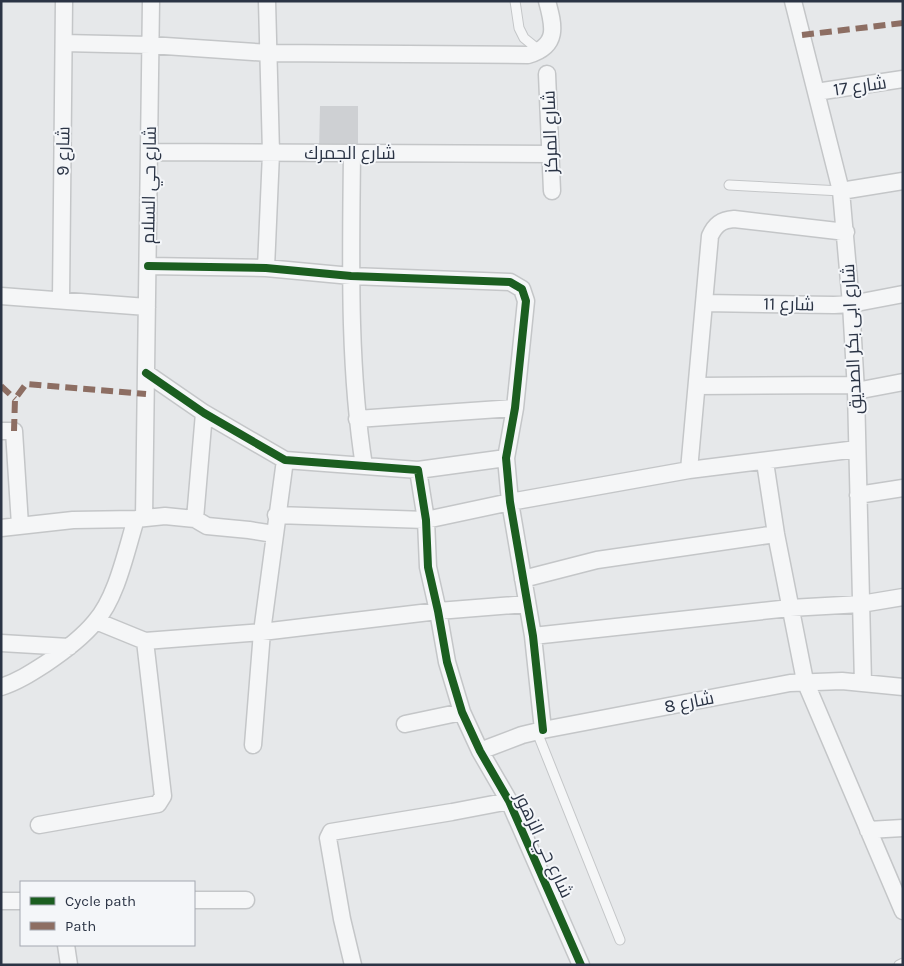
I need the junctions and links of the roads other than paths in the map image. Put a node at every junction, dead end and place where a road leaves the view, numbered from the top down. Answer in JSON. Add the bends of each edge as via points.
{"nodes":[{"id":1,"x":64,"y":1,"type":"edge"},
{"id":2,"x":151,"y":1,"type":"edge"},
{"id":3,"x":267,"y":1,"type":"edge"},
{"id":4,"x":515,"y":1,"type":"edge"},
{"id":5,"x":547,"y":1,"type":"edge"},
{"id":6,"x":794,"y":1,"type":"edge"},
{"id":7,"x":64,"y":43,"type":"junction"},
{"id":8,"x":150,"y":45,"type":"junction"},
{"id":9,"x":541,"y":52,"type":"junction"},
{"id":10,"x":269,"y":53,"type":"junction"},
{"id":11,"x":547,"y":74,"type":"dead end"},
{"id":12,"x":903,"y":79,"type":"edge"},
{"id":13,"x":816,"y":92,"type":"junction"},
{"id":14,"x":149,"y":152,"type":"junction"},
{"id":15,"x":271,"y":153,"type":"junction"},
{"id":16,"x":352,"y":153,"type":"junction"},
{"id":17,"x":551,"y":154,"type":"junction"},
{"id":18,"x":903,"y":181,"type":"edge"},
{"id":19,"x":728,"y":185,"type":"dead end"},
{"id":20,"x":552,"y":191,"type":"dead end"},
{"id":21,"x":841,"y":191,"type":"junction"},
{"id":22,"x":846,"y":232,"type":"junction"},
{"id":23,"x":148,"y":266,"type":"junction"},
{"id":24,"x":266,"y":268,"type":"junction"},
{"id":25,"x":351,"y":276,"type":"junction"},
{"id":26,"x":903,"y":294,"type":"edge"},
{"id":27,"x":1,"y":296,"type":"edge"},
{"id":28,"x":61,"y":300,"type":"junction"},
{"id":29,"x":704,"y":303,"type":"junction"},
{"id":30,"x":851,"y":304,"type":"junction"},
{"id":31,"x":147,"y":307,"type":"junction"},
{"id":32,"x":146,"y":373,"type":"junction"},
{"id":33,"x":903,"y":382,"type":"edge"},
{"id":34,"x":697,"y":386,"type":"junction"},
{"id":35,"x":855,"y":388,"type":"junction"},
{"id":36,"x":515,"y":408,"type":"junction"},
{"id":37,"x":204,"y":413,"type":"junction"},
{"id":38,"x":357,"y":419,"type":"junction"},
{"id":39,"x":1,"y":431,"type":"edge"},
{"id":40,"x":857,"y":449,"type":"junction"},
{"id":41,"x":506,"y":458,"type":"junction"},
{"id":42,"x":285,"y":460,"type":"junction"},
{"id":43,"x":765,"y":462,"type":"junction"},
{"id":44,"x":364,"y":466,"type":"junction"},
{"id":45,"x":418,"y":470,"type":"junction"},
{"id":46,"x":689,"y":470,"type":"junction"},
{"id":47,"x":903,"y":488,"type":"edge"},
{"id":48,"x":858,"y":495,"type":"junction"},
{"id":49,"x":510,"y":502,"type":"junction"},
{"id":50,"x":276,"y":514,"type":"junction"},
{"id":51,"x":140,"y":519,"type":"junction"},
{"id":52,"x":195,"y":519,"type":"junction"},
{"id":53,"x":426,"y":520,"type":"junction"},
{"id":54,"x":20,"y":525,"type":"junction"},
{"id":55,"x":1,"y":528,"type":"edge"},
{"id":56,"x":274,"y":534,"type":"junction"},
{"id":57,"x":776,"y":534,"type":"junction"},
{"id":58,"x":523,"y":579,"type":"junction"},
{"id":59,"x":903,"y":596,"type":"edge"},
{"id":60,"x":527,"y":604,"type":"junction"},
{"id":61,"x":861,"y":604,"type":"junction"},
{"id":62,"x":790,"y":608,"type":"junction"},
{"id":63,"x":438,"y":611,"type":"junction"},
{"id":64,"x":96,"y":621,"type":"junction"},
{"id":65,"x":262,"y":632,"type":"junction"},
{"id":66,"x":533,"y":636,"type":"junction"},
{"id":67,"x":145,"y":641,"type":"junction"},
{"id":68,"x":1,"y":642,"type":"edge"},
{"id":69,"x":69,"y":648,"type":"junction"},
{"id":70,"x":805,"y":682,"type":"junction"},
{"id":71,"x":863,"y":683,"type":"junction"},
{"id":72,"x":1,"y":687,"type":"edge"},
{"id":73,"x":903,"y":687,"type":"edge"},
{"id":74,"x":462,"y":712,"type":"junction"},
{"id":75,"x":406,"y":724,"type":"dead end"},
{"id":76,"x":540,"y":731,"type":"junction"},
{"id":77,"x":253,"y":745,"type":"dead end"},
{"id":78,"x":480,"y":752,"type":"junction"},
{"id":79,"x":509,"y":801,"type":"junction"},
{"id":80,"x":39,"y":825,"type":"dead end"},
{"id":81,"x":903,"y":828,"type":"edge"},
{"id":82,"x":868,"y":830,"type":"junction"},
{"id":83,"x":195,"y":900,"type":"edge"},
{"id":84,"x":246,"y":900,"type":"dead end"},
{"id":85,"x":1,"y":901,"type":"edge"},
{"id":86,"x":20,"y":901,"type":"edge"},
{"id":87,"x":903,"y":911,"type":"edge"},
{"id":88,"x":620,"y":940,"type":"dead end"},
{"id":89,"x":66,"y":946,"type":"edge"},
{"id":90,"x":903,"y":963,"type":"edge"},
{"id":91,"x":69,"y":965,"type":"edge"},
{"id":92,"x":353,"y":965,"type":"edge"},
{"id":93,"x":581,"y":965,"type":"edge"},
{"id":94,"x":899,"y":965,"type":"edge"}],
"edges":[{"from":1,"to":7,"type":"street","name":"شارع 9"},
{"from":2,"to":8,"type":"street","name":"شارع حي السلام"},
{"from":3,"to":10,"type":"street"},
{"from":4,"to":9,"type":"lane","via":[[524,38]]},
{"from":5,"to":9,"type":"street","via":[[553,30]]},
{"from":6,"to":13,"type":"street","name":"شارع ابى بكر الصديق"},
{"from":7,"to":8,"type":"street"},
{"from":7,"to":28,"type":"street","name":"شارع 9"},
{"from":8,"to":10,"type":"street"},
{"from":8,"to":14,"type":"street","name":"شارع حي السلام"},
{"from":9,"to":10,"type":"street","via":[[516,56]]},
{"from":10,"to":15,"type":"street"},
{"from":11,"to":17,"type":"street","name":"شارع المركز"},
{"from":12,"to":13,"type":"street","name":"شارع 17"},
{"from":13,"to":21,"type":"street","name":"شارع ابى بكر الصديق"},
{"from":14,"to":15,"type":"street","name":"شارع الجمرك"},
{"from":14,"to":23,"type":"street","name":"شارع حي السلام"},
{"from":15,"to":16,"type":"street","name":"شارع الجمرك"},
{"from":15,"to":24,"type":"street"},
{"from":16,"to":17,"type":"street","name":"شارع الجمرك"},
{"from":16,"to":25,"type":"street"},
{"from":17,"to":20,"type":"street","name":"شارع المركز"},
{"from":18,"to":21,"type":"street"},
{"from":19,"to":21,"type":"lane"},
{"from":21,"to":22,"type":"street","name":"شارع ابى بكر الصديق"},
{"from":22,"to":29,"type":"street","via":[[734,219],[719,223],[710,236]]},
{"from":22,"to":30,"type":"street","name":"شارع ابى بكر الصديق"},
{"from":23,"to":24,"type":"street"},
{"from":23,"to":31,"type":"street","name":"شارع حي السلام"},
{"from":24,"to":25,"type":"street"},
{"from":25,"to":36,"type":"street","via":[[510,282],[522,289],[526,301]]},
{"from":25,"to":38,"type":"street"},
{"from":26,"to":30,"type":"street","name":"شارع 11"},
{"from":27,"to":28,"type":"street"},
{"from":28,"to":31,"type":"street"},
{"from":29,"to":30,"type":"street","name":"شارع 11"},
{"from":29,"to":34,"type":"street"},
{"from":30,"to":35,"type":"street","name":"شارع ابى بكر الصديق"},
{"from":31,"to":32,"type":"street","name":"شارع حي السلام"},
{"from":32,"to":37,"type":"street"},
{"from":32,"to":51,"type":"street","name":"شارع حي السلام"},
{"from":33,"to":35,"type":"street"},
{"from":34,"to":35,"type":"street"},
{"from":34,"to":46,"type":"street"},
{"from":35,"to":40,"type":"street","name":"شارع ابى بكر الصديق"},
{"from":36,"to":38,"type":"street"},
{"from":36,"to":41,"type":"street"},
{"from":37,"to":42,"type":"street"},
{"from":37,"to":52,"type":"street"},
{"from":38,"to":44,"type":"street"},
{"from":39,"to":54,"type":"street","via":[[14,431]]},
{"from":40,"to":43,"type":"street"},
{"from":40,"to":48,"type":"street","name":"شارع ابى بكر الصديق"},
{"from":41,"to":45,"type":"street"},
{"from":41,"to":49,"type":"street"},
{"from":42,"to":44,"type":"street"},
{"from":42,"to":50,"type":"street"},
{"from":43,"to":46,"type":"street"},
{"from":43,"to":57,"type":"street"},
{"from":44,"to":45,"type":"street"},
{"from":45,"to":53,"type":"street","name":"شارع حي الزهور"},
{"from":46,"to":49,"type":"street"},
{"from":47,"to":48,"type":"street"},
{"from":48,"to":61,"type":"street","name":"شارع ابى بكر الصديق"},
{"from":49,"to":53,"type":"street"},
{"from":49,"to":58,"type":"street"},
{"from":50,"to":53,"type":"street"},
{"from":50,"to":56,"type":"street"},
{"from":51,"to":52,"type":"street","via":[[165,516]]},
{"from":51,"to":54,"type":"street"},
{"from":51,"to":64,"type":"street","name":"شارع حي السلام","via":[[107,604]]},
{"from":52,"to":56,"type":"street","via":[[207,526]]},
{"from":53,"to":63,"type":"street","name":"شارع حي الزهور","via":[[428,567]]},
{"from":54,"to":55,"type":"street"},
{"from":56,"to":65,"type":"street"},
{"from":57,"to":58,"type":"street","via":[[596,560]]},
{"from":57,"to":62,"type":"street"},
{"from":58,"to":60,"type":"street"},
{"from":59,"to":61,"type":"street"},
{"from":60,"to":63,"type":"street"},
{"from":60,"to":66,"type":"street"},
{"from":61,"to":62,"type":"street"},
{"from":61,"to":71,"type":"street","name":"شارع ابى بكر الصديق"},
{"from":62,"to":66,"type":"street"},
{"from":62,"to":70,"type":"street"},
{"from":63,"to":65,"type":"street"},
{"from":63,"to":74,"type":"street","name":"شارع حي الزهور","via":[[447,662]]},
{"from":64,"to":67,"type":"street"},
{"from":64,"to":69,"type":"street","name":"شارع حي السلام"},
{"from":65,"to":67,"type":"street"},
{"from":65,"to":77,"type":"street"},
{"from":66,"to":76,"type":"street"},
{"from":67,"to":80,"type":"street","via":[[162,801]]},
{"from":68,"to":69,"type":"street"},
{"from":69,"to":72,"type":"street","name":"شارع حي السلام","via":[[24,678]]},
{"from":70,"to":71,"type":"street","name":"شارع 8"},
{"from":70,"to":76,"type":"street","name":"شارع 8"},
{"from":70,"to":82,"type":"street"},
{"from":71,"to":73,"type":"street","name":"شارع 8"},
{"from":74,"to":75,"type":"street"},
{"from":74,"to":78,"type":"street","name":"شارع حي الزهور"},
{"from":76,"to":78,"type":"street","name":"شارع 8","via":[[501,742]]},
{"from":76,"to":88,"type":"lane"},
{"from":78,"to":79,"type":"street","name":"شارع حي الزهور"},
{"from":79,"to":92,"type":"street","via":[[331,832],[328,838]]},
{"from":79,"to":93,"type":"street","name":"شارع حي الزهور"},
{"from":81,"to":82,"type":"street"},
{"from":82,"to":87,"type":"street"},
{"from":83,"to":84,"type":"street"},
{"from":85,"to":86,"type":"street"},
{"from":89,"to":91,"type":"street"},
{"from":90,"to":94,"type":"lane"}]}
